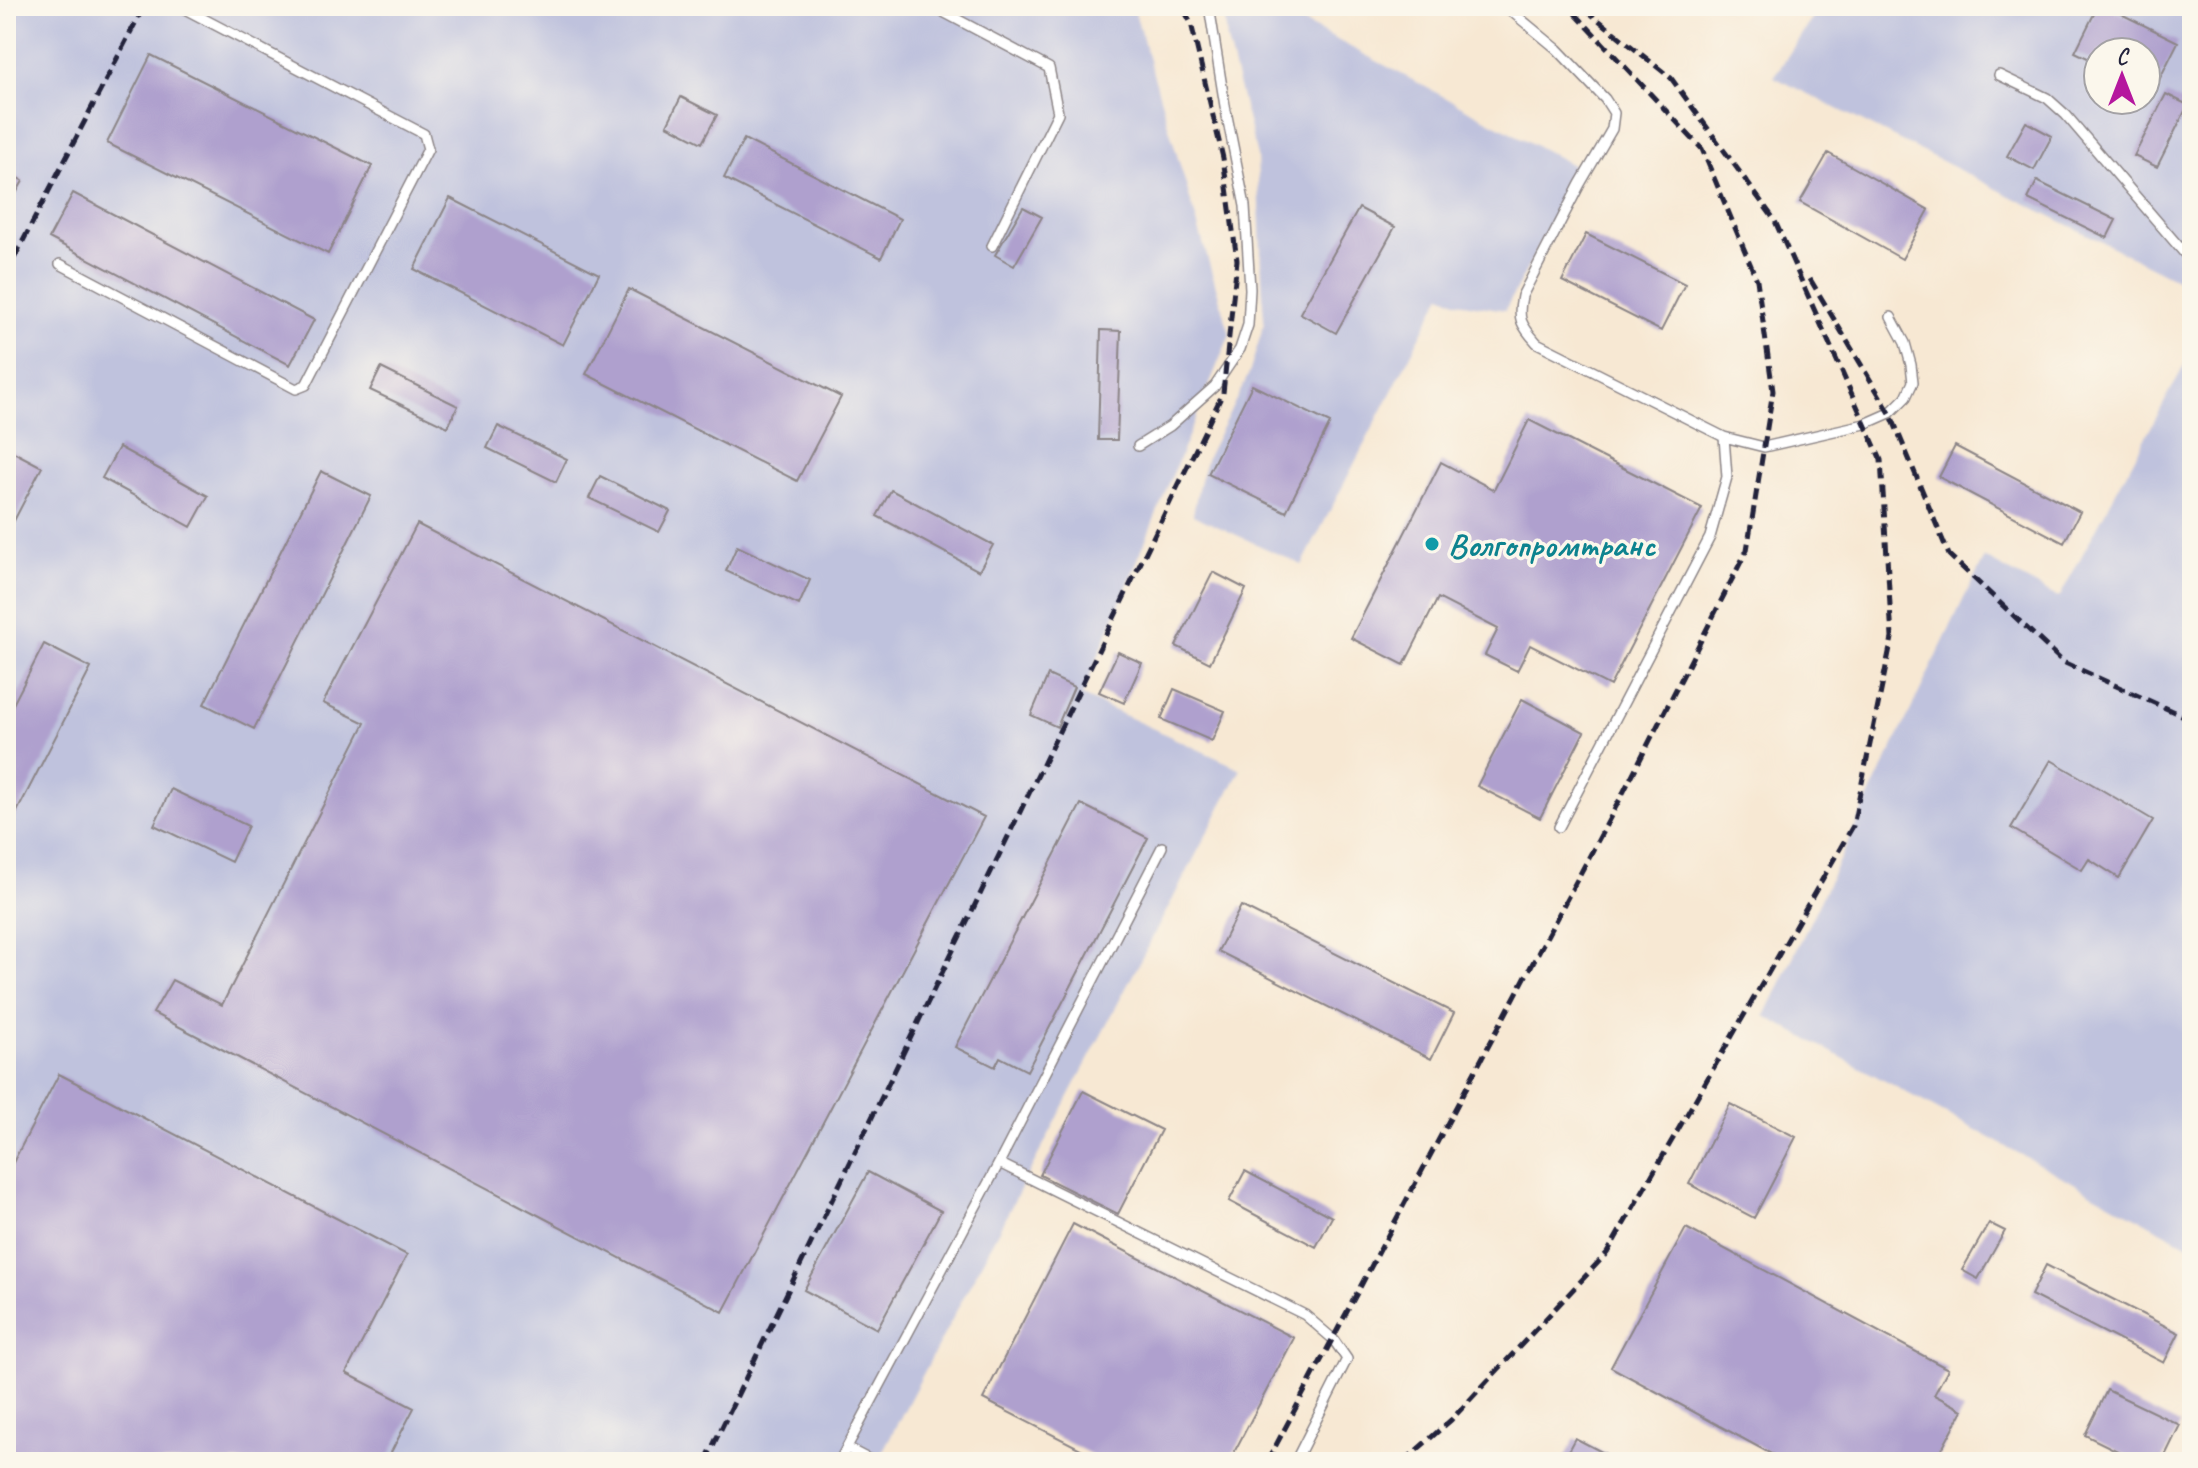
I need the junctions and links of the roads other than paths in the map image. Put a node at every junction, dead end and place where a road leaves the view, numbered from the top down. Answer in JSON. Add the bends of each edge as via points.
{"nodes":[{"id":1,"x":179,"y":6,"type":"edge"},
{"id":2,"x":932,"y":6,"type":"edge"},
{"id":3,"x":1209,"y":6,"type":"edge"},
{"id":4,"x":1505,"y":6,"type":"edge"},
{"id":5,"x":1999,"y":75,"type":"dead end"},
{"id":6,"x":992,"y":246,"type":"dead end"},
{"id":7,"x":2192,"y":262,"type":"edge"},
{"id":8,"x":60,"y":264,"type":"dead end"},
{"id":9,"x":1891,"y":317,"type":"dead end"},
{"id":10,"x":1724,"y":437,"type":"junction"},
{"id":11,"x":1138,"y":446,"type":"dead end"},
{"id":12,"x":1559,"y":827,"type":"dead end"},
{"id":13,"x":1162,"y":847,"type":"dead end"},
{"id":14,"x":999,"y":1163,"type":"junction"},
{"id":15,"x":847,"y":1448,"type":"junction"},
{"id":16,"x":839,"y":1462,"type":"edge"},
{"id":17,"x":874,"y":1462,"type":"edge"},
{"id":18,"x":1295,"y":1462,"type":"edge"}],
"edges":[{"from":1,"to":8,"type":"lane","via":[[424,134],[428,149],[306,385],[296,389]]},
{"from":2,"to":6,"type":"lane","via":[[1049,68],[1058,113]]},
{"from":3,"to":11,"type":"lane","via":[[1245,206],[1248,325],[1240,349],[1215,386]]},
{"from":4,"to":10,"type":"lane","via":[[1557,49],[1614,113],[1612,129],[1522,296],[1518,315],[1525,330],[1537,343]]},
{"from":5,"to":7,"type":"lane","via":[[2047,98],[2066,115]]},
{"from":9,"to":10,"type":"lane","via":[[1905,343],[1913,382],[1890,413],[1865,424],[1764,447]]},
{"from":10,"to":12,"type":"lane","via":[[1727,477],[1710,537]]},
{"from":13,"to":14,"type":"lane"},
{"from":14,"to":15,"type":"lane"},
{"from":14,"to":18,"type":"lane","via":[[1305,1315],[1333,1339],[1347,1359]]},
{"from":15,"to":16,"type":"lane"},
{"from":15,"to":17,"type":"lane"}]}
